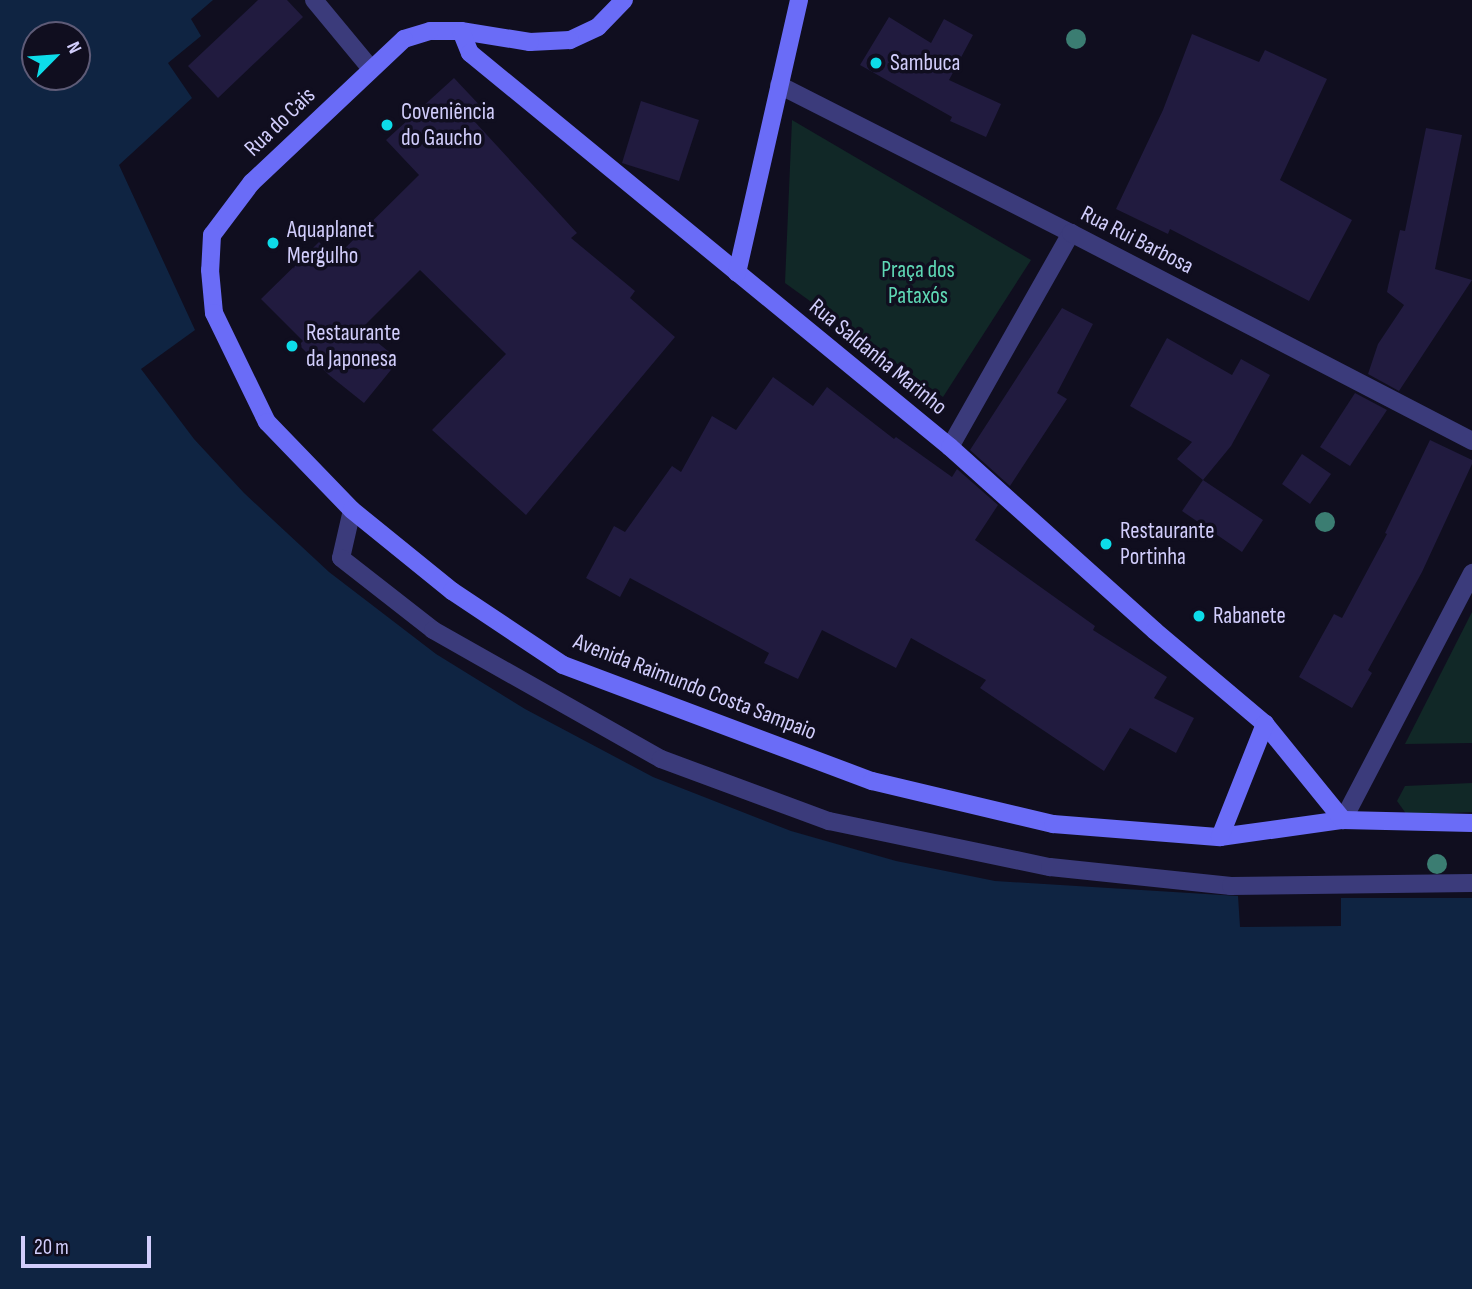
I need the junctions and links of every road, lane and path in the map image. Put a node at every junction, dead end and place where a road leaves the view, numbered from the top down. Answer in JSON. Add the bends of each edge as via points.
{"nodes":[{"id":1,"x":314,"y":0,"type":"edge"},
{"id":2,"x":624,"y":0,"type":"edge"},
{"id":3,"x":799,"y":0,"type":"edge"},
{"id":4,"x":461,"y":31,"type":"junction"},
{"id":5,"x":371,"y":69,"type":"junction"},
{"id":6,"x":779,"y":85,"type":"junction"},
{"id":7,"x":1071,"y":233,"type":"junction"},
{"id":8,"x":737,"y":273,"type":"junction"},
{"id":9,"x":214,"y":313,"type":"joint"},
{"id":10,"x":1472,"y":441,"type":"edge"},
{"id":11,"x":950,"y":446,"type":"junction"},
{"id":12,"x":352,"y":510,"type":"junction"},
{"id":13,"x":1472,"y":573,"type":"edge"},
{"id":14,"x":1265,"y":724,"type":"junction"},
{"id":15,"x":1343,"y":820,"type":"junction"},
{"id":16,"x":1472,"y":823,"type":"edge"},
{"id":17,"x":1220,"y":837,"type":"junction"},
{"id":18,"x":1472,"y":883,"type":"edge"}],
"edges":[{"from":1,"to":5,"type":"street"},
{"from":2,"to":4,"type":"main road","name":"Rua do Cais","via":[[598,27],[570,40],[530,42]]},
{"from":3,"to":6,"type":"main road"},
{"from":4,"to":5,"type":"main road","name":"Rua do Cais","via":[[416,32]]},
{"from":4,"to":8,"type":"main road","name":"Rua Saldanha Marinho","via":[[470,53]]},
{"from":5,"to":9,"type":"main road","name":"Rua do Cais","via":[[252,182],[212,235]]},
{"from":6,"to":7,"type":"street","name":"Rua Rui Barbosa"},
{"from":6,"to":8,"type":"main road"},
{"from":7,"to":10,"type":"street","name":"Rua Rui Barbosa"},
{"from":7,"to":11,"type":"street"},
{"from":8,"to":11,"type":"main road","name":"Rua Saldanha Marinho"},
{"from":9,"to":12,"type":"main road","name":"Avenida Raimundo Costa Sampaio","via":[[267,422]]},
{"from":11,"to":14,"type":"main road","name":"Rua Saldanha Marinho"},
{"from":12,"to":17,"type":"main road","name":"Avenida Raimundo Costa Sampaio","via":[[452,591],[563,665],[872,781],[1053,824]]},
{"from":12,"to":18,"type":"street","via":[[341,558],[433,630],[661,760],[830,821],[1050,867],[1231,886]]},
{"from":13,"to":15,"type":"street"},
{"from":14,"to":15,"type":"main road","name":"Rua Saldanha Marinho"},
{"from":14,"to":17,"type":"main road"},
{"from":15,"to":16,"type":"main road","name":"Avenida Raimundo Costa Sampaio"},
{"from":15,"to":17,"type":"main road","name":"Avenida Raimundo Costa Sampaio"}]}
